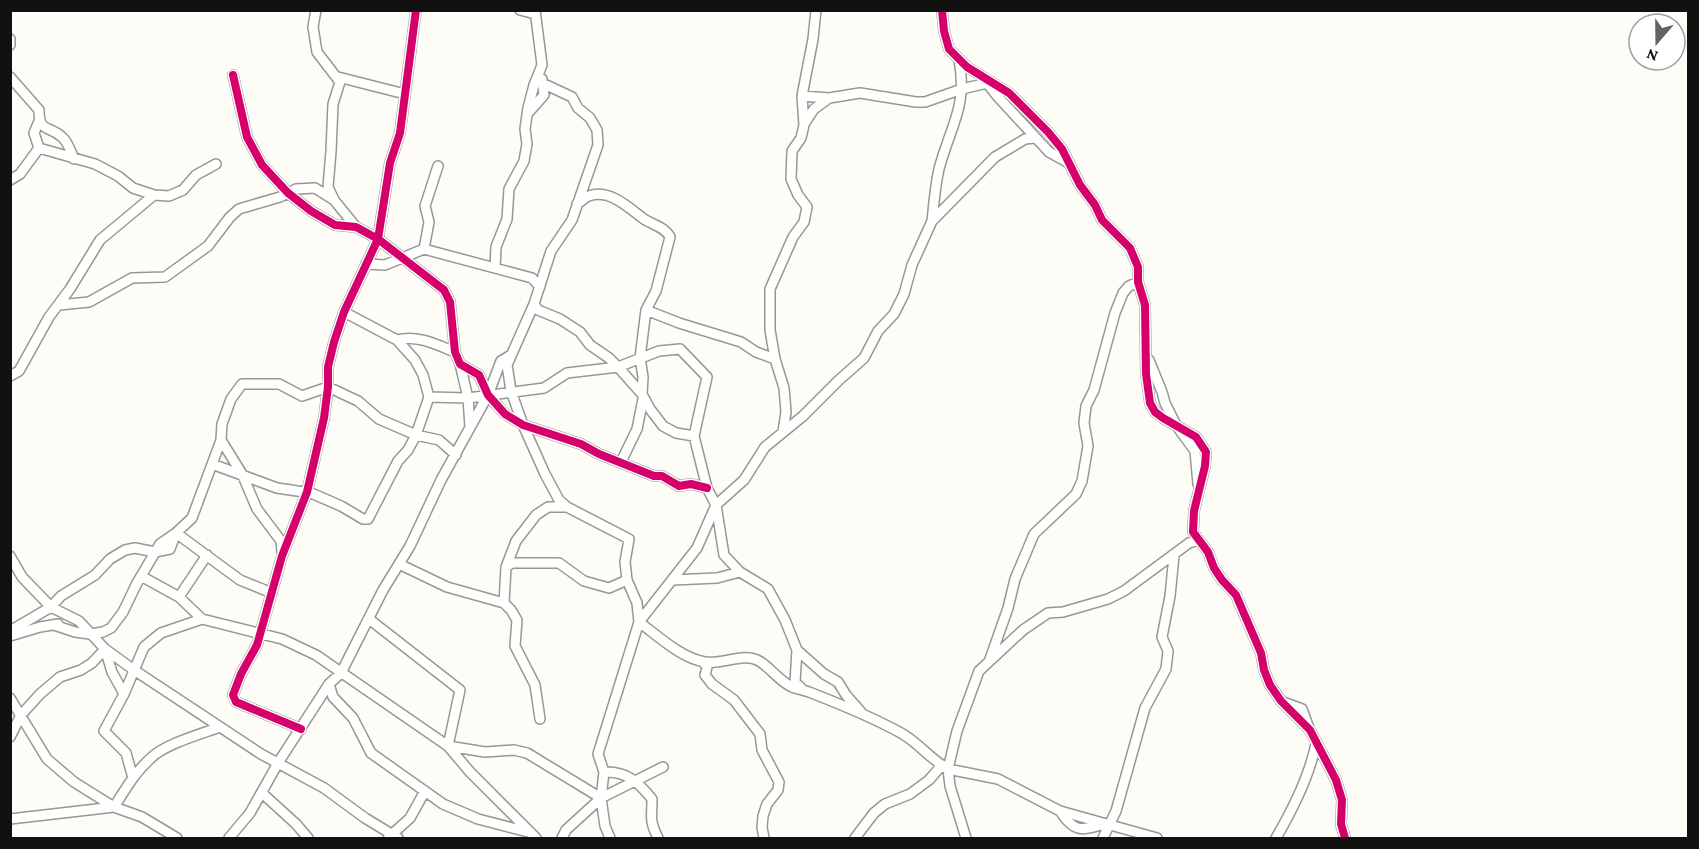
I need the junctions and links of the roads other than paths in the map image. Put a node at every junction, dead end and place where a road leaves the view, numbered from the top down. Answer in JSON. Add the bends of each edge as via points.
{"nodes":[{"id":1,"x":316,"y":10,"type":"edge"},
{"id":2,"x":416,"y":10,"type":"edge"},
{"id":3,"x":520,"y":10,"type":"edge"},
{"id":4,"x":816,"y":10,"type":"edge"},
{"id":5,"x":942,"y":10,"type":"edge"},
{"id":6,"x":535,"y":12,"type":"edge"},
{"id":7,"x":10,"y":39,"type":"edge"},
{"id":8,"x":10,"y":45,"type":"edge"},
{"id":9,"x":959,"y":59,"type":"junction"},
{"id":10,"x":542,"y":65,"type":"junction"},
{"id":11,"x":233,"y":75,"type":"dead end"},
{"id":12,"x":10,"y":77,"type":"edge"},
{"id":13,"x":338,"y":77,"type":"junction"},
{"id":14,"x":986,"y":81,"type":"junction"},
{"id":15,"x":542,"y":83,"type":"junction"},
{"id":16,"x":962,"y":89,"type":"junction"},
{"id":17,"x":405,"y":94,"type":"junction"},
{"id":18,"x":802,"y":96,"type":"junction"},
{"id":19,"x":829,"y":98,"type":"junction"},
{"id":20,"x":528,"y":113,"type":"junction"},
{"id":21,"x":39,"y":121,"type":"junction"},
{"id":22,"x":804,"y":125,"type":"junction"},
{"id":23,"x":1035,"y":138,"type":"junction"},
{"id":24,"x":39,"y":148,"type":"junction"},
{"id":25,"x":74,"y":159,"type":"junction"},
{"id":26,"x":1067,"y":162,"type":"junction"},
{"id":27,"x":216,"y":165,"type":"dead end"},
{"id":28,"x":438,"y":166,"type":"dead end"},
{"id":29,"x":10,"y":180,"type":"edge"},
{"id":30,"x":288,"y":193,"type":"junction"},
{"id":31,"x":154,"y":195,"type":"junction"},
{"id":32,"x":334,"y":200,"type":"junction"},
{"id":33,"x":577,"y":204,"type":"junction"},
{"id":34,"x":932,"y":221,"type":"junction"},
{"id":35,"x":356,"y":227,"type":"junction"},
{"id":36,"x":378,"y":239,"type":"junction"},
{"id":37,"x":424,"y":249,"type":"junction"},
{"id":38,"x":404,"y":257,"type":"junction"},
{"id":39,"x":366,"y":264,"type":"junction"},
{"id":40,"x":495,"y":268,"type":"junction"},
{"id":41,"x":1138,"y":282,"type":"junction"},
{"id":42,"x":540,"y":287,"type":"junction"},
{"id":43,"x":534,"y":304,"type":"junction"},
{"id":44,"x":59,"y":305,"type":"junction"},
{"id":45,"x":646,"y":310,"type":"junction"},
{"id":46,"x":344,"y":312,"type":"junction"},
{"id":47,"x":397,"y":340,"type":"junction"},
{"id":48,"x":1145,"y":350,"type":"junction"},
{"id":49,"x":455,"y":352,"type":"junction"},
{"id":50,"x":511,"y":355,"type":"junction"},
{"id":51,"x":640,"y":358,"type":"junction"},
{"id":52,"x":775,"y":359,"type":"junction"},
{"id":53,"x":460,"y":364,"type":"junction"},
{"id":54,"x":618,"y":367,"type":"junction"},
{"id":55,"x":10,"y":376,"type":"edge"},
{"id":56,"x":328,"y":387,"type":"junction"},
{"id":57,"x":511,"y":391,"type":"junction"},
{"id":58,"x":488,"y":395,"type":"junction"},
{"id":59,"x":643,"y":396,"type":"junction"},
{"id":60,"x":429,"y":397,"type":"junction"},
{"id":61,"x":468,"y":398,"type":"junction"},
{"id":62,"x":523,"y":425,"type":"junction"},
{"id":63,"x":1176,"y":425,"type":"junction"},
{"id":64,"x":470,"y":427,"type":"junction"},
{"id":65,"x":783,"y":432,"type":"junction"},
{"id":66,"x":416,"y":435,"type":"junction"},
{"id":67,"x":694,"y":436,"type":"junction"},
{"id":68,"x":221,"y":440,"type":"junction"},
{"id":69,"x":456,"y":455,"type":"junction"},
{"id":70,"x":621,"y":462,"type":"junction"},
{"id":71,"x":212,"y":464,"type":"junction"},
{"id":72,"x":242,"y":474,"type":"junction"},
{"id":73,"x":707,"y":489,"type":"junction"},
{"id":74,"x":307,"y":492,"type":"junction"},
{"id":75,"x":716,"y":505,"type":"junction"},
{"id":76,"x":567,"y":507,"type":"junction"},
{"id":77,"x":176,"y":533,"type":"junction"},
{"id":78,"x":1198,"y":540,"type":"junction"},
{"id":79,"x":155,"y":552,"type":"junction"},
{"id":80,"x":207,"y":555,"type":"junction"},
{"id":81,"x":10,"y":556,"type":"edge"},
{"id":82,"x":282,"y":556,"type":"junction"},
{"id":83,"x":1174,"y":556,"type":"junction"},
{"id":84,"x":399,"y":564,"type":"junction"},
{"id":85,"x":506,"y":567,"type":"junction"},
{"id":86,"x":740,"y":572,"type":"junction"},
{"id":87,"x":141,"y":576,"type":"junction"},
{"id":88,"x":627,"y":580,"type":"junction"},
{"id":89,"x":673,"y":580,"type":"junction"},
{"id":90,"x":272,"y":592,"type":"junction"},
{"id":91,"x":179,"y":597,"type":"junction"},
{"id":92,"x":504,"y":603,"type":"junction"},
{"id":93,"x":51,"y":607,"type":"junction"},
{"id":94,"x":202,"y":619,"type":"junction"},
{"id":95,"x":369,"y":619,"type":"junction"},
{"id":96,"x":79,"y":621,"type":"junction"},
{"id":97,"x":639,"y":622,"type":"junction"},
{"id":98,"x":54,"y":625,"type":"junction"},
{"id":99,"x":10,"y":631,"type":"edge"},
{"id":100,"x":90,"y":634,"type":"junction"},
{"id":101,"x":260,"y":634,"type":"junction"},
{"id":102,"x":10,"y":636,"type":"edge"},
{"id":103,"x":105,"y":649,"type":"junction"},
{"id":104,"x":797,"y":650,"type":"junction"},
{"id":105,"x":703,"y":662,"type":"junction"},
{"id":106,"x":988,"y":663,"type":"junction"},
{"id":107,"x":134,"y":670,"type":"junction"},
{"id":108,"x":341,"y":673,"type":"junction"},
{"id":109,"x":329,"y":684,"type":"junction"},
{"id":110,"x":803,"y":690,"type":"junction"},
{"id":111,"x":123,"y":694,"type":"junction"},
{"id":112,"x":10,"y":698,"type":"edge"},
{"id":113,"x":21,"y":715,"type":"junction"},
{"id":114,"x":864,"y":716,"type":"junction"},
{"id":115,"x":540,"y":719,"type":"dead end"},
{"id":116,"x":220,"y":727,"type":"junction"},
{"id":117,"x":301,"y":729,"type":"junction"},
{"id":118,"x":29,"y":730,"type":"junction"},
{"id":119,"x":11,"y":737,"type":"edge"},
{"id":120,"x":1316,"y":744,"type":"junction"},
{"id":121,"x":448,"y":746,"type":"junction"},
{"id":122,"x":279,"y":763,"type":"junction"},
{"id":123,"x":663,"y":767,"type":"dead end"},
{"id":124,"x":945,"y":767,"type":"junction"},
{"id":125,"x":604,"y":772,"type":"junction"},
{"id":126,"x":133,"y":778,"type":"junction"},
{"id":127,"x":636,"y":780,"type":"junction"},
{"id":128,"x":426,"y":791,"type":"junction"},
{"id":129,"x":262,"y":793,"type":"junction"},
{"id":130,"x":601,"y":798,"type":"junction"},
{"id":131,"x":114,"y":807,"type":"junction"},
{"id":132,"x":10,"y":819,"type":"edge"},
{"id":133,"x":1108,"y":824,"type":"junction"},
{"id":134,"x":528,"y":832,"type":"junction"},
{"id":135,"x":393,"y":837,"type":"edge"},
{"id":136,"x":177,"y":838,"type":"edge"},
{"id":137,"x":229,"y":838,"type":"edge"},
{"id":138,"x":308,"y":838,"type":"edge"},
{"id":139,"x":536,"y":838,"type":"edge"},
{"id":140,"x":562,"y":838,"type":"edge"},
{"id":141,"x":610,"y":838,"type":"edge"},
{"id":142,"x":658,"y":838,"type":"edge"},
{"id":143,"x":764,"y":838,"type":"edge"},
{"id":144,"x":855,"y":838,"type":"edge"},
{"id":145,"x":966,"y":838,"type":"edge"},
{"id":146,"x":1103,"y":838,"type":"edge"},
{"id":147,"x":1156,"y":838,"type":"edge"},
{"id":148,"x":1276,"y":838,"type":"edge"},
{"id":149,"x":1345,"y":838,"type":"edge"}],
"edges":[{"from":1,"to":13,"type":"street","via":[[313,27],[317,52]]},
{"from":2,"to":17,"type":"street"},
{"from":3,"to":6,"type":"street"},
{"from":4,"to":18,"type":"street"},
{"from":5,"to":9,"type":"street","via":[[950,49]]},
{"from":6,"to":10,"type":"street"},
{"from":7,"to":8,"type":"street"},
{"from":9,"to":14,"type":"street"},
{"from":9,"to":16,"type":"street"},
{"from":10,"to":15,"type":"street"},
{"from":10,"to":20,"type":"street"},
{"from":11,"to":30,"type":"street","via":[[247,137],[262,165]]},
{"from":12,"to":21,"type":"street","via":[[39,110]]},
{"from":13,"to":17,"type":"street"},
{"from":13,"to":32,"type":"street","via":[[328,187]]},
{"from":14,"to":16,"type":"street"},
{"from":14,"to":23,"type":"street"},
{"from":14,"to":26,"type":"street","via":[[1020,102],[1062,149]]},
{"from":15,"to":20,"type":"street","via":[[544,95]]},
{"from":15,"to":33,"type":"street","via":[[572,97],[597,130],[598,145]]},
{"from":16,"to":19,"type":"street","via":[[925,102],[860,93]]},
{"from":16,"to":34,"type":"street","via":[[961,106],[939,171]]},
{"from":17,"to":36,"type":"street"},
{"from":18,"to":19,"type":"street"},
{"from":18,"to":22,"type":"street"},
{"from":19,"to":22,"type":"street","via":[[814,109]]},
{"from":20,"to":40,"type":"street","via":[[524,161],[508,189],[507,219],[496,247]]},
{"from":21,"to":24,"type":"street","via":[[34,133]]},
{"from":21,"to":25,"type":"street","via":[[65,139]]},
{"from":22,"to":52,"type":"street","via":[[792,151],[791,179],[807,207],[804,222],[793,237],[770,289]]},
{"from":23,"to":26,"type":"street"},
{"from":23,"to":34,"type":"street","via":[[1025,139],[995,157]]},
{"from":24,"to":25,"type":"street"},
{"from":24,"to":29,"type":"street","via":[[20,174]]},
{"from":25,"to":31,"type":"street","via":[[95,164],[133,188]]},
{"from":26,"to":41,"type":"street","via":[[1102,220],[1130,248],[1138,267]]},
{"from":27,"to":31,"type":"street","via":[[196,175],[183,190],[169,196]]},
{"from":28,"to":37,"type":"street","via":[[425,206],[429,222]]},
{"from":30,"to":32,"type":"street","via":[[315,188]]},
{"from":30,"to":35,"type":"street","via":[[335,225]]},
{"from":30,"to":44,"type":"street","via":[[239,209],[208,246],[165,277],[132,278],[89,302]]},
{"from":31,"to":44,"type":"street","via":[[100,240]]},
{"from":32,"to":35,"type":"street"},
{"from":33,"to":42,"type":"street","via":[[572,220],[551,250]]},
{"from":33,"to":45,"type":"street","via":[[590,195],[606,195],[667,231],[670,237],[666,256]]},
{"from":34,"to":65,"type":"street","via":[[904,294],[864,358]]},
{"from":35,"to":36,"type":"street"},
{"from":36,"to":38,"type":"street"},
{"from":36,"to":39,"type":"street"},
{"from":37,"to":38,"type":"street"},
{"from":37,"to":40,"type":"street"},
{"from":38,"to":39,"type":"street","via":[[385,265]]},
{"from":38,"to":49,"type":"street","via":[[444,290],[450,302]]},
{"from":39,"to":46,"type":"street"},
{"from":40,"to":42,"type":"street","via":[[532,278]]},
{"from":41,"to":48,"type":"street","via":[[1145,305]]},
{"from":41,"to":106,"type":"street","via":[[1123,293],[1086,406],[1088,446],[1082,481],[1076,494],[1034,534]]},
{"from":42,"to":43,"type":"street"},
{"from":43,"to":50,"type":"street"},
{"from":43,"to":54,"type":"street","via":[[538,310],[580,332]]},
{"from":44,"to":55,"type":"street","via":[[19,371]]},
{"from":45,"to":51,"type":"street"},
{"from":45,"to":52,"type":"street","via":[[741,342]]},
{"from":46,"to":47,"type":"street"},
{"from":46,"to":56,"type":"street","via":[[328,367]]},
{"from":47,"to":49,"type":"street","via":[[426,340]]},
{"from":47,"to":60,"type":"street","via":[[415,360]]},
{"from":48,"to":63,"type":"street"},
{"from":48,"to":63,"type":"street","via":[[1150,403],[1155,412]]},
{"from":49,"to":53,"type":"street"},
{"from":50,"to":57,"type":"street","via":[[507,364]]},
{"from":50,"to":58,"type":"street","via":[[501,361]]},
{"from":51,"to":54,"type":"street"},
{"from":51,"to":59,"type":"street"},
{"from":51,"to":67,"type":"street","via":[[680,349],[707,377]]},
{"from":52,"to":65,"type":"street","via":[[784,388]]},
{"from":53,"to":58,"type":"street","via":[[478,375]]},
{"from":53,"to":61,"type":"street"},
{"from":54,"to":57,"type":"street","via":[[567,373],[544,388]]},
{"from":54,"to":59,"type":"street"},
{"from":56,"to":66,"type":"street","via":[[358,401],[379,419]]},
{"from":56,"to":68,"type":"street","via":[[302,396],[279,384],[242,384],[231,399]]},
{"from":56,"to":74,"type":"street"},
{"from":57,"to":58,"type":"street"},
{"from":57,"to":62,"type":"street"},
{"from":58,"to":61,"type":"street"},
{"from":58,"to":62,"type":"street"},
{"from":58,"to":64,"type":"street"},
{"from":59,"to":67,"type":"street","via":[[663,426]]},
{"from":59,"to":70,"type":"street","via":[[637,429]]},
{"from":60,"to":61,"type":"street"},
{"from":60,"to":66,"type":"street"},
{"from":61,"to":64,"type":"street"},
{"from":62,"to":70,"type":"street"},
{"from":62,"to":76,"type":"street","via":[[545,474]]},
{"from":63,"to":78,"type":"street","via":[[1196,437],[1206,452],[1194,511],[1193,532]]},
{"from":64,"to":69,"type":"street"},
{"from":65,"to":75,"type":"street","via":[[765,447],[744,480]]},
{"from":66,"to":69,"type":"street","via":[[440,440]]},
{"from":66,"to":74,"type":"street","via":[[368,519]]},
{"from":67,"to":73,"type":"street"},
{"from":68,"to":71,"type":"street"},
{"from":68,"to":72,"type":"street"},
{"from":69,"to":84,"type":"street"},
{"from":70,"to":73,"type":"street","via":[[679,486],[692,484]]},
{"from":71,"to":72,"type":"street"},
{"from":71,"to":77,"type":"street","via":[[192,518]]},
{"from":72,"to":74,"type":"street","via":[[277,488]]},
{"from":72,"to":82,"type":"street","via":[[257,510],[281,541]]},
{"from":73,"to":75,"type":"street"},
{"from":74,"to":82,"type":"street"},
{"from":75,"to":86,"type":"street","via":[[724,555]]},
{"from":75,"to":89,"type":"street","via":[[697,548]]},
{"from":76,"to":85,"type":"street","via":[[548,507],[536,515],[516,542]]},
{"from":76,"to":88,"type":"street","via":[[629,539]]},
{"from":77,"to":79,"type":"street","via":[[160,543]]},
{"from":77,"to":80,"type":"street"},
{"from":78,"to":83,"type":"street"},
{"from":78,"to":120,"type":"street","via":[[1236,595],[1270,685],[1310,730]]},
{"from":79,"to":87,"type":"street"},
{"from":79,"to":93,"type":"street","via":[[125,550]]},
{"from":80,"to":90,"type":"street","via":[[240,580]]},
{"from":80,"to":91,"type":"street"},
{"from":81,"to":93,"type":"street","via":[[22,578]]},
{"from":82,"to":90,"type":"street"},
{"from":83,"to":106,"type":"street","via":[[1108,599],[1047,613]]},
{"from":83,"to":133,"type":"street","via":[[1162,637],[1168,651],[1166,669],[1145,708],[1116,810]]},
{"from":84,"to":92,"type":"street","via":[[447,587]]},
{"from":84,"to":95,"type":"street"},
{"from":85,"to":88,"type":"street","via":[[512,563],[559,563],[584,581],[609,588]]},
{"from":85,"to":92,"type":"street"},
{"from":86,"to":89,"type":"street","via":[[717,578]]},
{"from":86,"to":104,"type":"street","via":[[768,589]]},
{"from":87,"to":91,"type":"street"},
{"from":87,"to":100,"type":"street","via":[[111,628]]},
{"from":88,"to":97,"type":"street","via":[[637,603]]},
{"from":89,"to":97,"type":"street"},
{"from":90,"to":101,"type":"street"},
{"from":91,"to":94,"type":"street"},
{"from":92,"to":115,"type":"street","via":[[517,620],[515,646],[535,685]]},
{"from":93,"to":96,"type":"street"},
{"from":93,"to":99,"type":"street"},
{"from":94,"to":101,"type":"street"},
{"from":94,"to":107,"type":"street","via":[[161,633],[144,646]]},
{"from":95,"to":108,"type":"street"},
{"from":95,"to":121,"type":"street","via":[[460,690]]},
{"from":96,"to":98,"type":"street"},
{"from":96,"to":100,"type":"street"},
{"from":97,"to":105,"type":"street","via":[[674,648]]},
{"from":97,"to":125,"type":"street","via":[[598,754]]},
{"from":98,"to":100,"type":"street"},
{"from":98,"to":102,"type":"street"},
{"from":100,"to":103,"type":"street"},
{"from":101,"to":108,"type":"street","via":[[282,639],[316,655]]},
{"from":101,"to":117,"type":"street","via":[[233,695],[236,702]]},
{"from":103,"to":107,"type":"street"},
{"from":103,"to":111,"type":"street"},
{"from":103,"to":113,"type":"street","via":[[81,670],[60,677]]},
{"from":104,"to":110,"type":"street","via":[[795,682]]},
{"from":104,"to":114,"type":"street","via":[[838,682]]},
{"from":105,"to":110,"type":"street","via":[[758,660],[792,687]]},
{"from":105,"to":143,"type":"street","via":[[707,667],[705,675],[712,684],[734,700],[760,734],[762,750],[779,782],[763,816]]},
{"from":106,"to":124,"type":"street","via":[[974,681]]},
{"from":107,"to":111,"type":"street"},
{"from":107,"to":116,"type":"street"},
{"from":108,"to":109,"type":"street"},
{"from":108,"to":121,"type":"street"},
{"from":109,"to":117,"type":"street"},
{"from":109,"to":128,"type":"street","via":[[333,697],[353,718],[370,753]]},
{"from":110,"to":114,"type":"street"},
{"from":111,"to":126,"type":"street","via":[[104,731],[126,753]]},
{"from":112,"to":113,"type":"street"},
{"from":113,"to":118,"type":"street"},
{"from":113,"to":119,"type":"street"},
{"from":114,"to":124,"type":"street","via":[[918,743]]},
{"from":116,"to":122,"type":"street"},
{"from":116,"to":126,"type":"street","via":[[152,756]]},
{"from":117,"to":122,"type":"street"},
{"from":118,"to":119,"type":"street"},
{"from":118,"to":131,"type":"street","via":[[47,759]]},
{"from":120,"to":148,"type":"street","via":[[1306,779]]},
{"from":120,"to":149,"type":"street","via":[[1336,780]]},
{"from":121,"to":130,"type":"street","via":[[527,753]]},
{"from":121,"to":134,"type":"street"},
{"from":122,"to":129,"type":"street"},
{"from":122,"to":135,"type":"street","via":[[324,788]]},
{"from":123,"to":127,"type":"street"},
{"from":124,"to":133,"type":"street","via":[[998,779],[1060,812]]},
{"from":124,"to":144,"type":"street","via":[[910,794],[885,804]]},
{"from":124,"to":145,"type":"street"},
{"from":125,"to":127,"type":"street","via":[[617,772]]},
{"from":125,"to":130,"type":"street"},
{"from":126,"to":131,"type":"street"},
{"from":127,"to":130,"type":"street"},
{"from":127,"to":142,"type":"street","via":[[652,799],[650,815]]},
{"from":128,"to":134,"type":"street","via":[[443,804],[478,819]]},
{"from":128,"to":135,"type":"street"},
{"from":129,"to":137,"type":"street"},
{"from":129,"to":138,"type":"street"},
{"from":130,"to":140,"type":"street"},
{"from":130,"to":141,"type":"street"},
{"from":131,"to":132,"type":"street"},
{"from":131,"to":136,"type":"street","via":[[142,817]]},
{"from":133,"to":146,"type":"street"},
{"from":133,"to":147,"type":"street"},
{"from":134,"to":139,"type":"street"}]}
